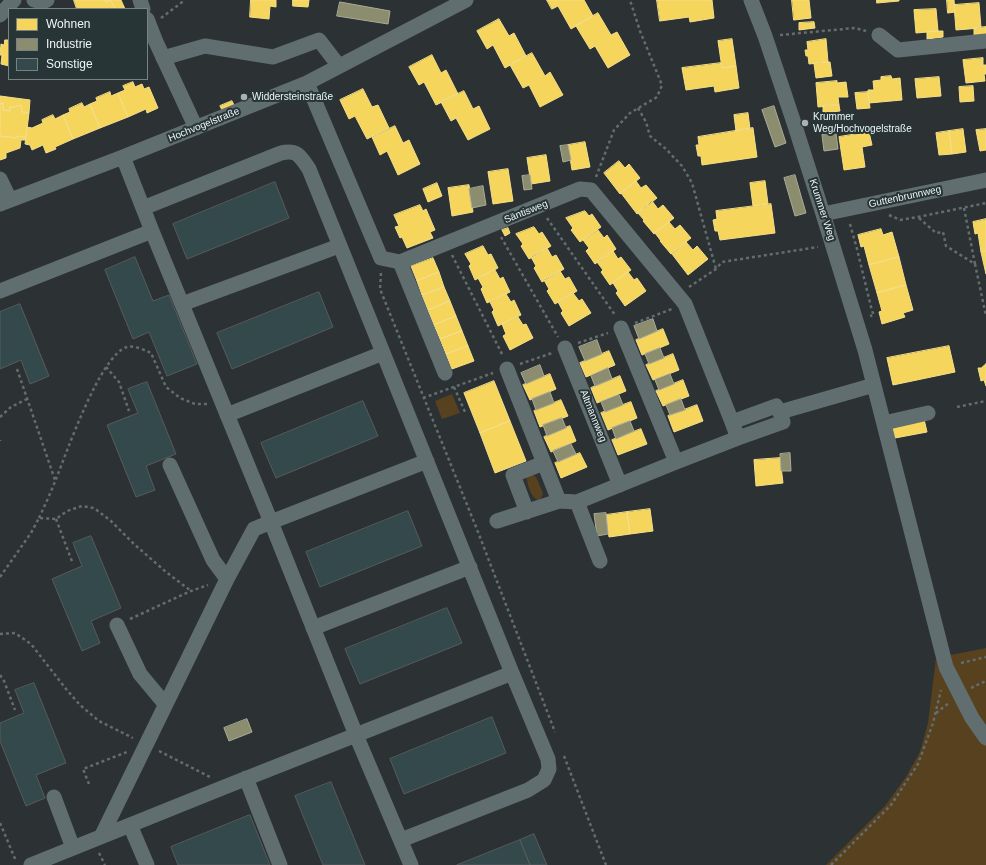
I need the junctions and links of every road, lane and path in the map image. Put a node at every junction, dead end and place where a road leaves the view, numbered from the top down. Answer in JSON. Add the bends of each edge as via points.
{"nodes":[{"id":1,"x":14,"y":0,"type":"edge"},
{"id":2,"x":34,"y":0,"type":"edge"},
{"id":3,"x":48,"y":0,"type":"edge"},
{"id":4,"x":185,"y":0,"type":"edge"},
{"id":5,"x":465,"y":0,"type":"edge"},
{"id":6,"x":630,"y":0,"type":"edge"},
{"id":7,"x":751,"y":0,"type":"edge"},
{"id":8,"x":0,"y":15,"type":"edge"},
{"id":9,"x":148,"y":23,"type":"edge"},
{"id":10,"x":880,"y":35,"type":"joint"},
{"id":11,"x":765,"y":36,"type":"junction"},
{"id":12,"x":986,"y":41,"type":"edge"},
{"id":13,"x":163,"y":58,"type":"junction"},
{"id":14,"x":339,"y":66,"type":"junction"},
{"id":15,"x":308,"y":83,"type":"junction"},
{"id":16,"x":638,"y":108,"type":"junction"},
{"id":17,"x":196,"y":128,"type":"junction"},
{"id":18,"x":123,"y":157,"type":"junction"},
{"id":19,"x":0,"y":179,"type":"edge"},
{"id":20,"x":986,"y":180,"type":"edge"},
{"id":21,"x":591,"y":190,"type":"junction"},
{"id":22,"x":5,"y":202,"type":"edge"},
{"id":23,"x":986,"y":203,"type":"edge"},
{"id":24,"x":539,"y":206,"type":"junction"},
{"id":25,"x":143,"y":208,"type":"junction"},
{"id":26,"x":964,"y":208,"type":"junction"},
{"id":27,"x":883,"y":213,"type":"dead end"},
{"id":28,"x":824,"y":214,"type":"junction"},
{"id":29,"x":918,"y":217,"type":"junction"},
{"id":30,"x":848,"y":219,"type":"dead end"},
{"id":31,"x":494,"y":224,"type":"junction"},
{"id":32,"x":152,"y":231,"type":"junction"},
{"id":33,"x":447,"y":244,"type":"junction"},
{"id":34,"x":833,"y":245,"type":"junction"},
{"id":35,"x":339,"y":246,"type":"junction"},
{"id":36,"x":381,"y":258,"type":"junction"},
{"id":37,"x":400,"y":262,"type":"junction"},
{"id":38,"x":975,"y":264,"type":"junction"},
{"id":39,"x":716,"y":269,"type":"junction"},
{"id":40,"x":0,"y":291,"type":"edge"},
{"id":41,"x":678,"y":295,"type":"junction"},
{"id":42,"x":182,"y":304,"type":"junction"},
{"id":43,"x":986,"y":316,"type":"edge"},
{"id":44,"x":856,"y":320,"type":"junction"},
{"id":45,"x":618,"y":321,"type":"joint"},
{"id":46,"x":561,"y":342,"type":"joint"},
{"id":47,"x":382,"y":353,"type":"junction"},
{"id":48,"x":505,"y":363,"type":"joint"},
{"id":49,"x":106,"y":367,"type":"junction"},
{"id":50,"x":17,"y":369,"type":"dead end"},
{"id":51,"x":445,"y":373,"type":"dead end"},
{"id":52,"x":874,"y":385,"type":"junction"},
{"id":53,"x":454,"y":387,"type":"dead end"},
{"id":54,"x":431,"y":396,"type":"dead end"},
{"id":55,"x":423,"y":398,"type":"junction"},
{"id":56,"x":28,"y":399,"type":"junction"},
{"id":57,"x":221,"y":400,"type":"junction"},
{"id":58,"x":986,"y":400,"type":"edge"},
{"id":59,"x":958,"y":407,"type":"dead end"},
{"id":60,"x":130,"y":411,"type":"dead end"},
{"id":61,"x":780,"y":412,"type":"junction"},
{"id":62,"x":928,"y":413,"type":"dead end"},
{"id":63,"x":466,"y":414,"type":"dead end"},
{"id":64,"x":227,"y":415,"type":"junction"},
{"id":65,"x":0,"y":417,"type":"edge"},
{"id":66,"x":732,"y":422,"type":"junction"},
{"id":67,"x":884,"y":423,"type":"junction"},
{"id":68,"x":738,"y":438,"type":"junction"},
{"id":69,"x":427,"y":462,"type":"junction"},
{"id":70,"x":676,"y":462,"type":"junction"},
{"id":71,"x":544,"y":463,"type":"junction"},
{"id":72,"x":170,"y":465,"type":"dead end"},
{"id":73,"x":56,"y":481,"type":"junction"},
{"id":74,"x":620,"y":485,"type":"junction"},
{"id":75,"x":559,"y":501,"type":"junction"},
{"id":76,"x":577,"y":502,"type":"junction"},
{"id":77,"x":527,"y":512,"type":"junction"},
{"id":78,"x":39,"y":518,"type":"junction"},
{"id":79,"x":56,"y":519,"type":"junction"},
{"id":80,"x":497,"y":521,"type":"dead end"},
{"id":81,"x":271,"y":522,"type":"junction"},
{"id":82,"x":482,"y":526,"type":"dead end"},
{"id":83,"x":476,"y":528,"type":"junction"},
{"id":84,"x":600,"y":561,"type":"dead end"},
{"id":85,"x":73,"y":564,"type":"dead end"},
{"id":86,"x":470,"y":567,"type":"junction"},
{"id":87,"x":5,"y":569,"type":"junction"},
{"id":88,"x":0,"y":570,"type":"edge"},
{"id":89,"x":0,"y":577,"type":"edge"},
{"id":90,"x":227,"y":579,"type":"junction"},
{"id":91,"x":191,"y":591,"type":"junction"},
{"id":92,"x":117,"y":625,"type":"joint"},
{"id":93,"x":313,"y":628,"type":"junction"},
{"id":94,"x":0,"y":634,"type":"edge"},
{"id":95,"x":986,"y":657,"type":"edge"},
{"id":96,"x":946,"y":667,"type":"junction"},
{"id":97,"x":512,"y":673,"type":"junction"},
{"id":98,"x":0,"y":675,"type":"edge"},
{"id":99,"x":165,"y":704,"type":"junction"},
{"id":100,"x":15,"y":710,"type":"dead end"},
{"id":101,"x":554,"y":732,"type":"dead end"},
{"id":102,"x":356,"y":735,"type":"junction"},
{"id":103,"x":986,"y":738,"type":"edge"},
{"id":104,"x":146,"y":744,"type":"junction"},
{"id":105,"x":563,"y":754,"type":"dead end"},
{"id":106,"x":246,"y":778,"type":"junction"},
{"id":107,"x":89,"y":784,"type":"dead end"},
{"id":108,"x":222,"y":788,"type":"junction"},
{"id":109,"x":54,"y":797,"type":"dead end"},
{"id":110,"x":0,"y":823,"type":"edge"},
{"id":111,"x":130,"y":825,"type":"junction"},
{"id":112,"x":101,"y":837,"type":"junction"},
{"id":113,"x":401,"y":840,"type":"junction"},
{"id":114,"x":73,"y":848,"type":"junction"},
{"id":115,"x":18,"y":865,"type":"edge"},
{"id":116,"x":31,"y":865,"type":"edge"},
{"id":117,"x":147,"y":865,"type":"edge"},
{"id":118,"x":280,"y":865,"type":"edge"},
{"id":119,"x":411,"y":865,"type":"edge"},
{"id":120,"x":606,"y":865,"type":"edge"},
{"id":121,"x":831,"y":865,"type":"edge"}],
"edges":[{"from":1,"to":8,"type":"street"},
{"from":2,"to":3,"type":"street"},
{"from":4,"to":9,"type":"path"},
{"from":5,"to":14,"type":"street","name":"Hochvogelstraße"},
{"from":6,"to":16,"type":"path","via":[[662,85],[657,97]]},
{"from":7,"to":11,"type":"street","name":"Krummer Weg"},
{"from":9,"to":13,"type":"street"},
{"from":10,"to":11,"type":"path","via":[[855,28]]},
{"from":10,"to":12,"type":"street","via":[[898,50]]},
{"from":11,"to":28,"type":"street","name":"Krummer Weg"},
{"from":13,"to":14,"type":"street","via":[[205,46],[273,57],[319,40]]},
{"from":13,"to":17,"type":"street"},
{"from":14,"to":15,"type":"street","name":"Hochvogelstraße"},
{"from":15,"to":17,"type":"street","name":"Hochvogelstraße"},
{"from":15,"to":36,"type":"street"},
{"from":16,"to":21,"type":"path","via":[[614,130]]},
{"from":16,"to":39,"type":"path","via":[[650,136],[682,166],[692,183]]},
{"from":17,"to":18,"type":"street","name":"Hochvogelstraße"},
{"from":18,"to":22,"type":"street","name":"Hochvogelstraße"},
{"from":18,"to":25,"type":"street"},
{"from":19,"to":22,"type":"street"},
{"from":20,"to":28,"type":"street","name":"Guttenbrunnweg"},
{"from":21,"to":24,"type":"street","name":"Säntisweg","via":[[580,189]]},
{"from":21,"to":41,"type":"street"},
{"from":23,"to":26,"type":"path"},
{"from":24,"to":31,"type":"street","name":"Säntisweg"},
{"from":24,"to":45,"type":"path"},
{"from":25,"to":32,"type":"street"},
{"from":25,"to":35,"type":"street","via":[[290,151],[300,156],[308,168]]},
{"from":26,"to":29,"type":"path"},
{"from":26,"to":38,"type":"path"},
{"from":27,"to":29,"type":"path","via":[[900,220]]},
{"from":28,"to":34,"type":"street","name":"Krummer Weg"},
{"from":29,"to":38,"type":"path","via":[[936,233],[943,232],[946,246]]},
{"from":30,"to":44,"type":"path","via":[[874,315]]},
{"from":31,"to":33,"type":"street","name":"Säntisweg"},
{"from":31,"to":46,"type":"path"},
{"from":32,"to":40,"type":"street"},
{"from":32,"to":42,"type":"street"},
{"from":33,"to":37,"type":"street","name":"Säntisweg"},
{"from":33,"to":48,"type":"path"},
{"from":34,"to":39,"type":"path","via":[[722,262]]},
{"from":34,"to":44,"type":"street","name":"Krummer Weg"},
{"from":35,"to":42,"type":"street"},
{"from":35,"to":47,"type":"street"},
{"from":36,"to":37,"type":"street"},
{"from":36,"to":55,"type":"path","via":[[380,289]]},
{"from":37,"to":51,"type":"street"},
{"from":38,"to":43,"type":"path"},
{"from":39,"to":41,"type":"path"},
{"from":41,"to":66,"type":"street","via":[[685,304]]},
{"from":42,"to":57,"type":"street"},
{"from":44,"to":52,"type":"street","name":"Krummer Weg"},
{"from":45,"to":70,"type":"street"},
{"from":46,"to":74,"type":"street","name":"Altmannweg"},
{"from":47,"to":64,"type":"street"},
{"from":47,"to":69,"type":"street"},
{"from":48,"to":71,"type":"street"},
{"from":49,"to":57,"type":"path","via":[[117,353],[128,347],[138,348],[151,353],[166,387],[180,398],[195,404]]},
{"from":49,"to":60,"type":"path","via":[[119,382]]},
{"from":49,"to":73,"type":"path","via":[[80,417]]},
{"from":50,"to":56,"type":"path"},
{"from":52,"to":61,"type":"street"},
{"from":52,"to":67,"type":"street","name":"Krummer Weg"},
{"from":53,"to":63,"type":"path"},
{"from":54,"to":55,"type":"path"},
{"from":55,"to":83,"type":"path"},
{"from":56,"to":65,"type":"path","via":[[11,407]]},
{"from":56,"to":73,"type":"path"},
{"from":57,"to":64,"type":"street"},
{"from":58,"to":59,"type":"path"},
{"from":61,"to":66,"type":"street","via":[[776,406]]},
{"from":61,"to":68,"type":"street","via":[[783,422]]},
{"from":62,"to":67,"type":"street"},
{"from":64,"to":81,"type":"street"},
{"from":66,"to":68,"type":"street"},
{"from":67,"to":96,"type":"street","name":"Krummer Weg"},
{"from":68,"to":70,"type":"street"},
{"from":69,"to":81,"type":"street"},
{"from":69,"to":86,"type":"street"},
{"from":70,"to":74,"type":"street"},
{"from":71,"to":75,"type":"street"},
{"from":71,"to":77,"type":"street","via":[[512,476]]},
{"from":72,"to":90,"type":"street","via":[[213,560]]},
{"from":73,"to":78,"type":"path"},
{"from":74,"to":76,"type":"street"},
{"from":75,"to":76,"type":"street"},
{"from":75,"to":77,"type":"street"},
{"from":76,"to":84,"type":"street"},
{"from":77,"to":80,"type":"street"},
{"from":78,"to":79,"type":"path"},
{"from":78,"to":87,"type":"path"},
{"from":79,"to":85,"type":"path"},
{"from":79,"to":91,"type":"path","via":[[67,511],[82,506],[94,508]]},
{"from":81,"to":90,"type":"street","via":[[254,529]]},
{"from":81,"to":93,"type":"street"},
{"from":82,"to":83,"type":"path"},
{"from":83,"to":101,"type":"path"},
{"from":86,"to":93,"type":"street"},
{"from":86,"to":97,"type":"street"},
{"from":87,"to":88,"type":"path"},
{"from":87,"to":89,"type":"path"},
{"from":90,"to":91,"type":"path"},
{"from":90,"to":99,"type":"street"},
{"from":91,"to":92,"type":"path"},
{"from":92,"to":99,"type":"street","via":[[140,674]]},
{"from":93,"to":102,"type":"street"},
{"from":94,"to":104,"type":"path","via":[[15,633],[31,644],[80,706],[99,721]]},
{"from":95,"to":96,"type":"path"},
{"from":96,"to":103,"type":"street","name":"Krummer Weg","via":[[972,718]]},
{"from":96,"to":121,"type":"path","via":[[933,723],[918,764],[891,805]]},
{"from":97,"to":102,"type":"street"},
{"from":97,"to":113,"type":"street","via":[[548,759],[549,769],[544,780],[528,790]]},
{"from":98,"to":100,"type":"path"},
{"from":99,"to":104,"type":"street"},
{"from":102,"to":106,"type":"street"},
{"from":102,"to":113,"type":"street"},
{"from":104,"to":107,"type":"path","via":[[83,769]]},
{"from":104,"to":108,"type":"path","via":[[215,779]]},
{"from":104,"to":112,"type":"street"},
{"from":105,"to":120,"type":"path"},
{"from":106,"to":108,"type":"street"},
{"from":106,"to":118,"type":"street"},
{"from":108,"to":111,"type":"street"},
{"from":109,"to":114,"type":"street"},
{"from":110,"to":115,"type":"path"},
{"from":111,"to":112,"type":"street"},
{"from":111,"to":117,"type":"street"},
{"from":112,"to":114,"type":"street"},
{"from":113,"to":119,"type":"street"},
{"from":114,"to":116,"type":"street"}]}
